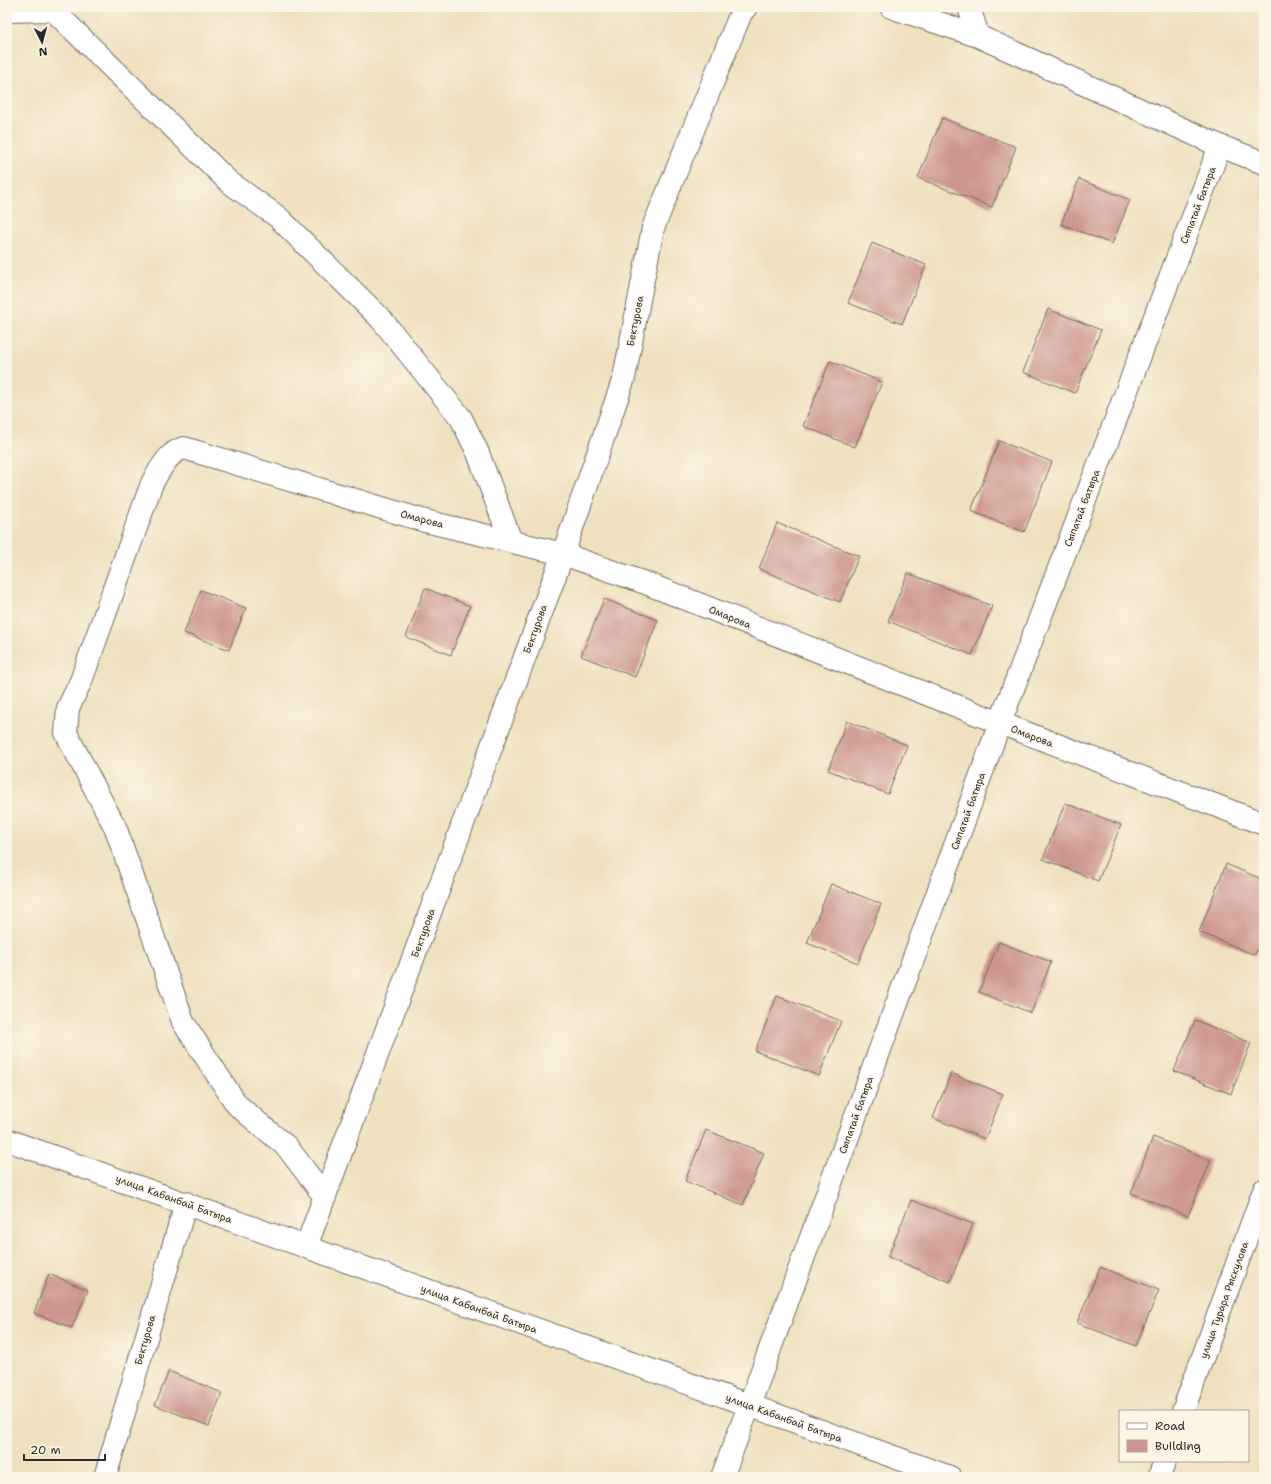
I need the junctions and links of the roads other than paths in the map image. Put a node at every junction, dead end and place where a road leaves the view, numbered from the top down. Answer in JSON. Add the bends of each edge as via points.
{"nodes":[{"id":1,"x":746,"y":7,"type":"edge"},
{"id":2,"x":891,"y":7,"type":"edge"},
{"id":3,"x":969,"y":7,"type":"edge"},
{"id":4,"x":7,"y":10,"type":"edge"},
{"id":5,"x":978,"y":36,"type":"junction"},
{"id":6,"x":1220,"y":146,"type":"junction"},
{"id":7,"x":1264,"y":163,"type":"edge"},
{"id":8,"x":510,"y":541,"type":"junction"},
{"id":9,"x":563,"y":554,"type":"junction"},
{"id":10,"x":1000,"y":723,"type":"junction"},
{"id":11,"x":1264,"y":824,"type":"edge"},
{"id":12,"x":7,"y":1140,"type":"edge"},
{"id":13,"x":1264,"y":1190,"type":"edge"},
{"id":14,"x":325,"y":1197,"type":"junction"},
{"id":15,"x":186,"y":1203,"type":"junction"},
{"id":16,"x":306,"y":1247,"type":"junction"},
{"id":17,"x":749,"y":1406,"type":"junction"},
{"id":18,"x":1183,"y":1410,"type":"edge"},
{"id":19,"x":1165,"y":1462,"type":"edge"},
{"id":20,"x":105,"y":1477,"type":"edge"},
{"id":21,"x":722,"y":1477,"type":"edge"},
{"id":22,"x":950,"y":1477,"type":"edge"},
{"id":23,"x":1159,"y":1477,"type":"edge"}],
"edges":[{"from":1,"to":9,"type":"street","name":"Бектурова","via":[[741,13],[653,228],[624,378]]},
{"from":2,"to":5,"type":"street"},
{"from":3,"to":5,"type":"street"},
{"from":4,"to":8,"type":"street","via":[[53,10],[229,182],[278,217],[381,319],[461,418],[478,452]]},
{"from":5,"to":6,"type":"street"},
{"from":6,"to":7,"type":"street"},
{"from":6,"to":10,"type":"street","name":"Сыпатай батыра"},
{"from":8,"to":9,"type":"street","name":"Омарова"},
{"from":8,"to":14,"type":"street","name":"Омарова","via":[[425,521],[184,448],[176,450],[152,483],[81,681],[68,708],[66,733],[116,828],[183,1022],[237,1105],[287,1147]]},
{"from":9,"to":10,"type":"street","name":"Омарова","via":[[648,584]]},
{"from":9,"to":14,"type":"street","name":"Бектурова"},
{"from":10,"to":11,"type":"street","name":"Омарова"},
{"from":10,"to":17,"type":"street","name":"Сыпатай батыра"},
{"from":12,"to":15,"type":"street","name":"улица Кабанбай Батыра"},
{"from":13,"to":18,"type":"street","name":"улица Турара Рыскулова"},
{"from":14,"to":16,"type":"street","name":"Бектурова"},
{"from":15,"to":16,"type":"street","name":"улица Кабанбай Батыра"},
{"from":15,"to":20,"type":"street","name":"Бектурова"},
{"from":16,"to":17,"type":"street","name":"улица Кабанбай Батыра"},
{"from":17,"to":21,"type":"street","name":"Сыпатай батыра"},
{"from":17,"to":22,"type":"street","name":"улица Кабанбай Батыра"},
{"from":19,"to":23,"type":"street"}]}
